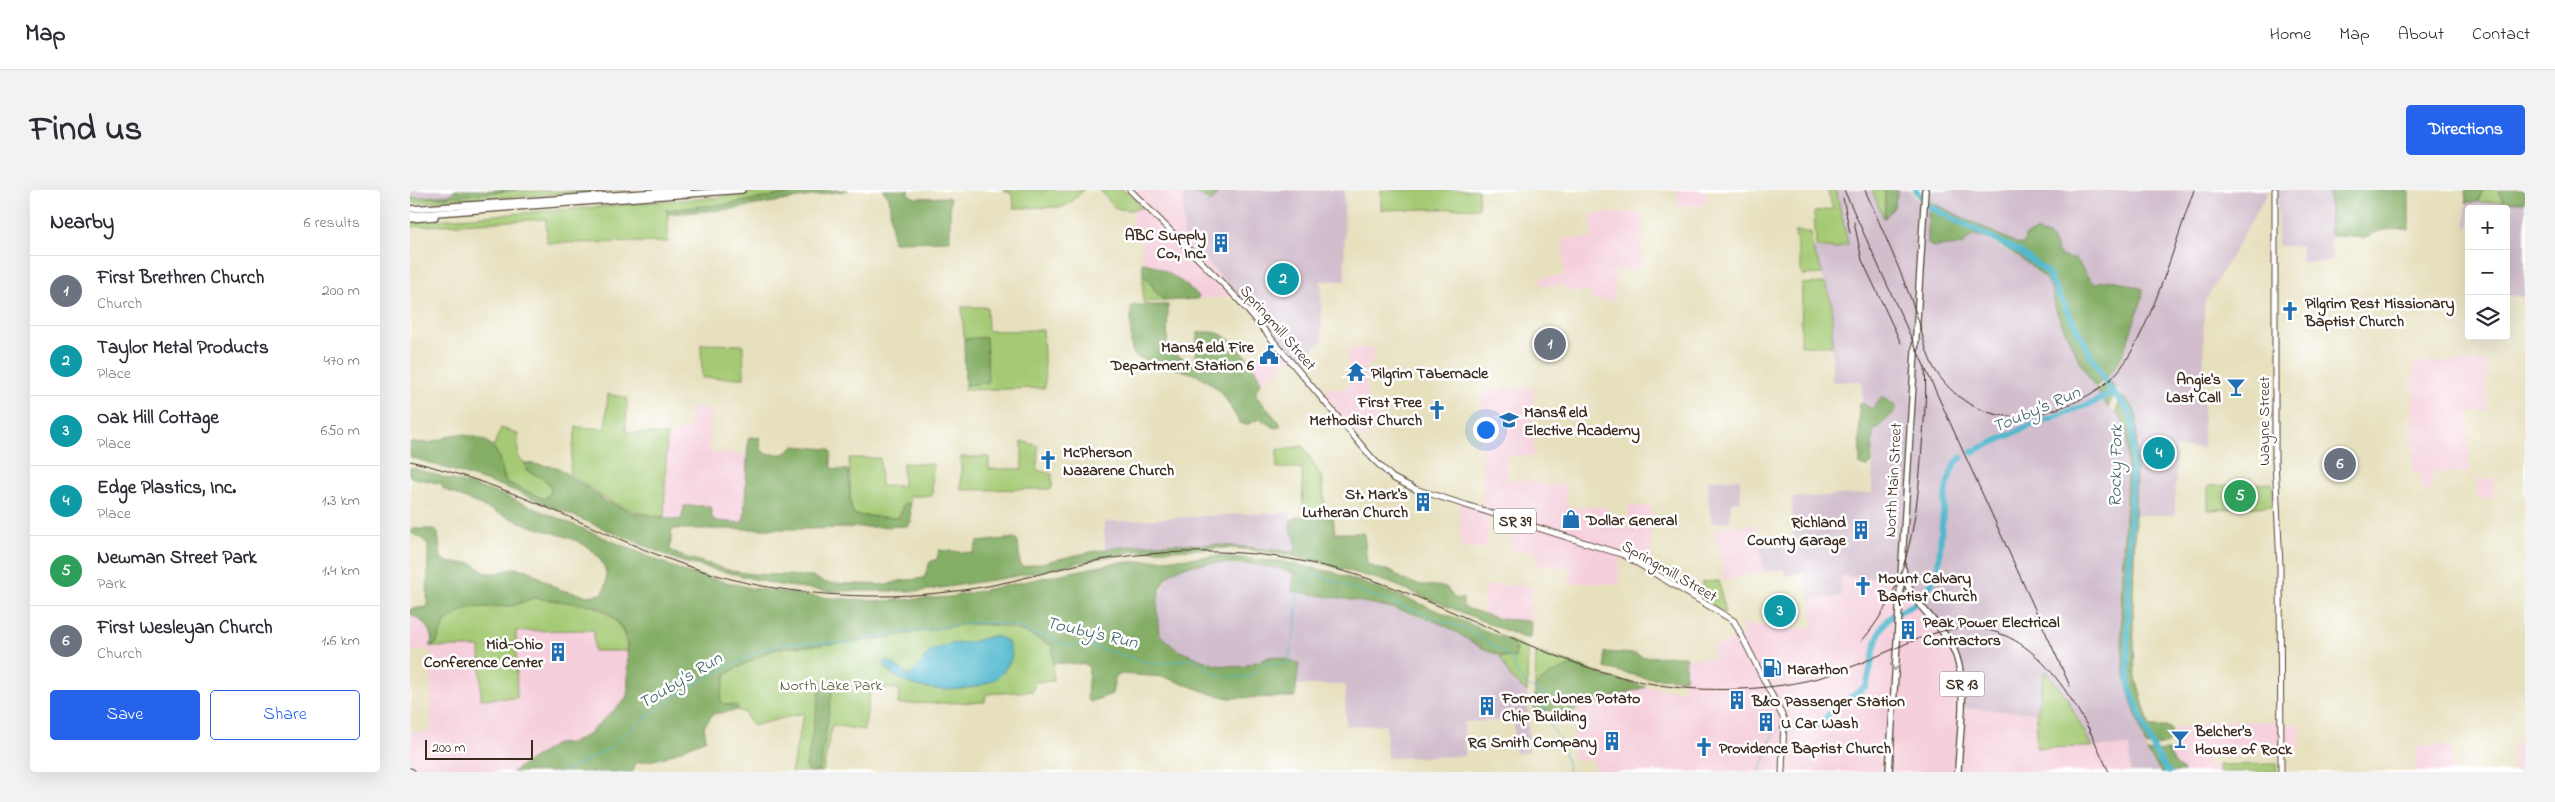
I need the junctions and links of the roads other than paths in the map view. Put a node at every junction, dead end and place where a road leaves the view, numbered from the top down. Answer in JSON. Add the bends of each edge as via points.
{"nodes":[{"id":1,"x":688,"y":190,"type":"edge"},
{"id":2,"x":742,"y":190,"type":"edge"},
{"id":3,"x":1130,"y":190,"type":"edge"},
{"id":4,"x":1925,"y":190,"type":"edge"},
{"id":5,"x":2275,"y":190,"type":"edge"},
{"id":6,"x":410,"y":208,"type":"edge"},
{"id":7,"x":509,"y":208,"type":"junction"},
{"id":8,"x":410,"y":215,"type":"edge"},
{"id":9,"x":410,"y":219,"type":"edge"},
{"id":10,"x":1902,"y":557,"type":"junction"},
{"id":11,"x":1782,"y":772,"type":"edge"},
{"id":12,"x":1889,"y":772,"type":"edge"},
{"id":13,"x":1958,"y":772,"type":"edge"},
{"id":14,"x":2281,"y":772,"type":"edge"}],
"edges":[{"from":1,"to":6,"type":"highway"},
{"from":2,"to":7,"type":"highway"},
{"from":3,"to":11,"type":"main road","name":"Springmill Street","number":"SR 39","via":[[1238,299],[1373,459],[1393,478],[1427,493],[1621,554],[1734,622],[1783,716]]},
{"from":4,"to":10,"type":"highway","name":"North Main Street","number":"SR 13"},
{"from":5,"to":14,"type":"main road","name":"Wayne Street"},
{"from":7,"to":8,"type":"highway"},
{"from":7,"to":9,"type":"highway"},
{"from":10,"to":12,"type":"highway","name":"North Main Street","number":"SR 13","one_way":true},
{"from":10,"to":13,"type":"highway","number":"SR 13","via":[[1906,580],[1915,599],[1946,637],[1960,668]]}]}
